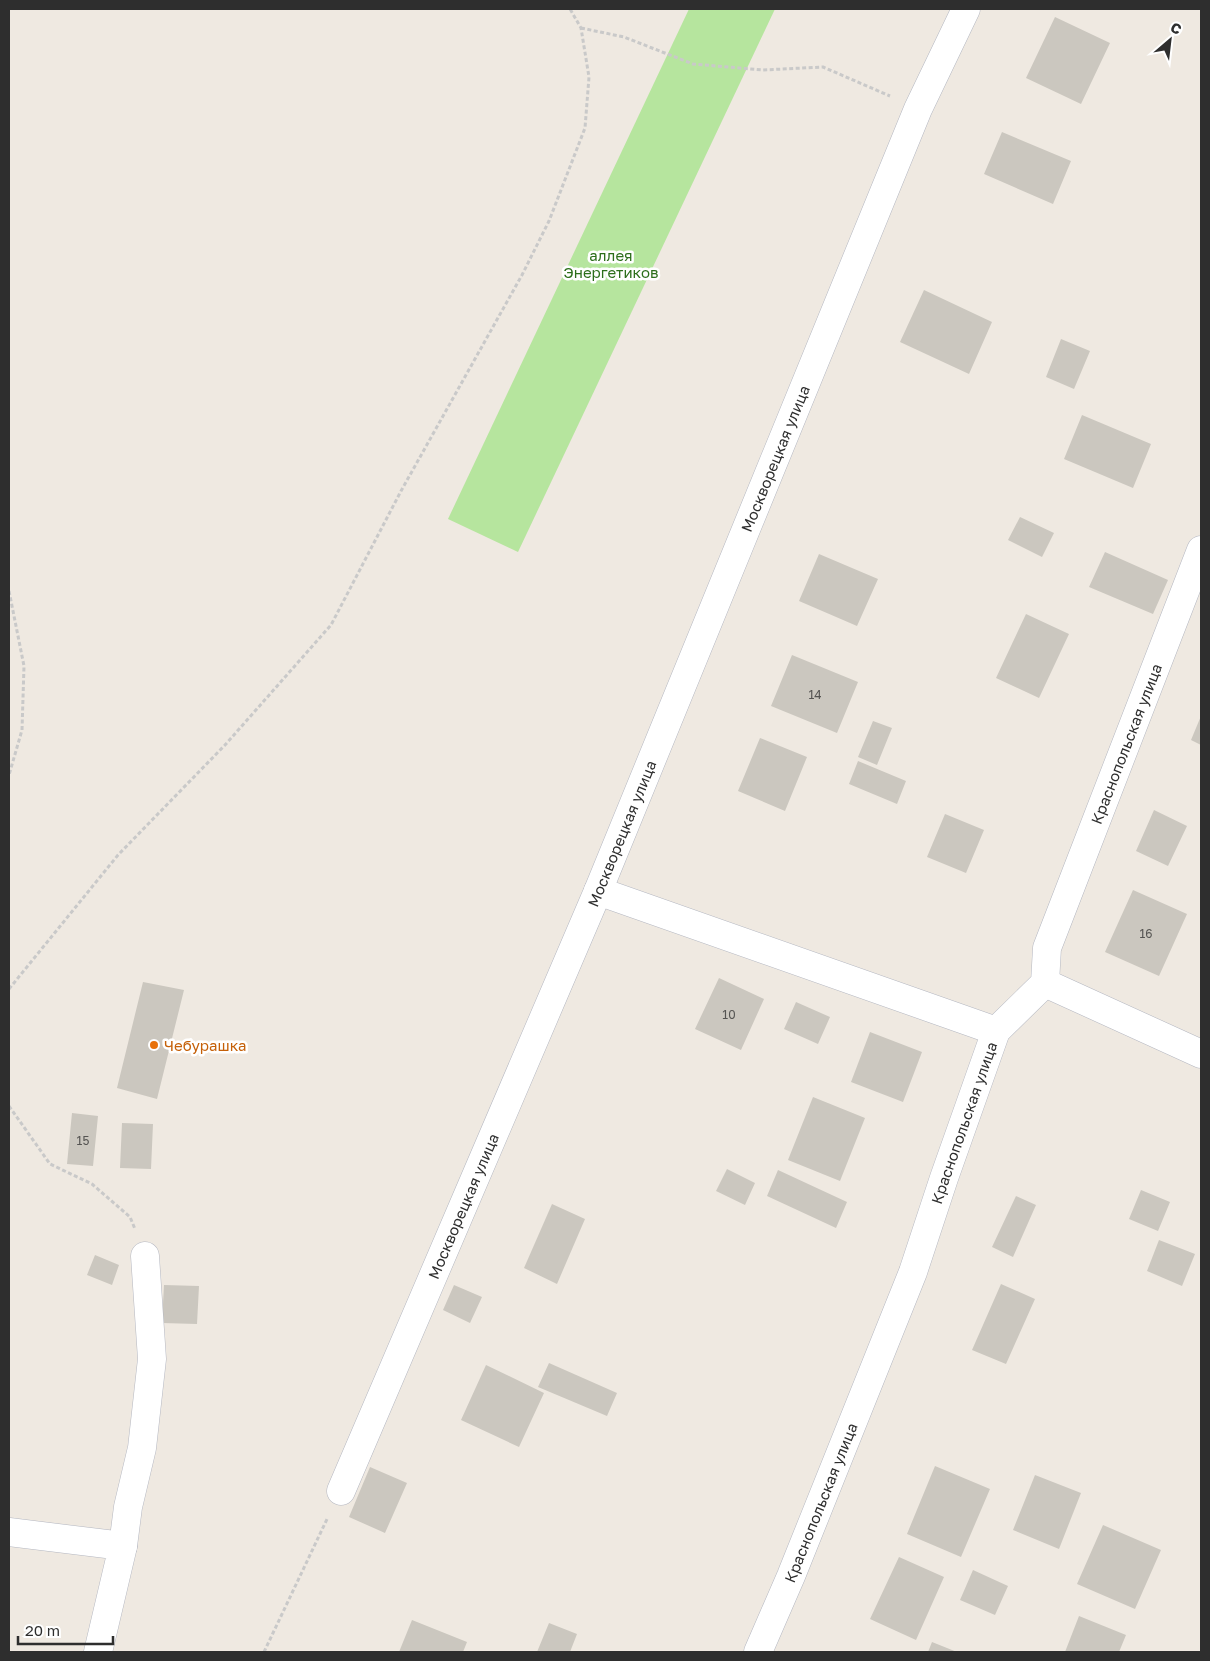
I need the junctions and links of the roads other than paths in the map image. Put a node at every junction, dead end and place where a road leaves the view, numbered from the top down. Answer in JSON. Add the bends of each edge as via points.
{"nodes":[{"id":1,"x":966,"y":9,"type":"edge"},
{"id":2,"x":1201,"y":550,"type":"edge"},
{"id":3,"x":598,"y":891,"type":"junction"},
{"id":4,"x":1045,"y":983,"type":"junction"},
{"id":5,"x":996,"y":1031,"type":"junction"},
{"id":6,"x":1201,"y":1054,"type":"edge"},
{"id":7,"x":145,"y":1256,"type":"road end"},
{"id":8,"x":341,"y":1491,"type":"road end"},
{"id":9,"x":9,"y":1532,"type":"edge"},
{"id":10,"x":123,"y":1546,"type":"junction"},
{"id":11,"x":98,"y":1652,"type":"edge"},
{"id":12,"x":758,"y":1652,"type":"edge"}],
"edges":[{"from":1,"to":3,"type":"street","name":"Москворецкая улица","via":[[918,108]]},
{"from":2,"to":4,"type":"street","name":"Краснопольская улица","via":[[1047,948]]},
{"from":3,"to":5,"type":"street"},
{"from":3,"to":8,"type":"street","name":"Москворецкая улица"},
{"from":4,"to":5,"type":"street","name":"Краснопольская улица"},
{"from":4,"to":6,"type":"street"},
{"from":5,"to":12,"type":"street","name":"Краснопольская улица","via":[[913,1272]]},
{"from":7,"to":10,"type":"street","via":[[152,1359],[142,1448],[128,1507]]},
{"from":9,"to":10,"type":"street"},
{"from":10,"to":11,"type":"street"}]}
